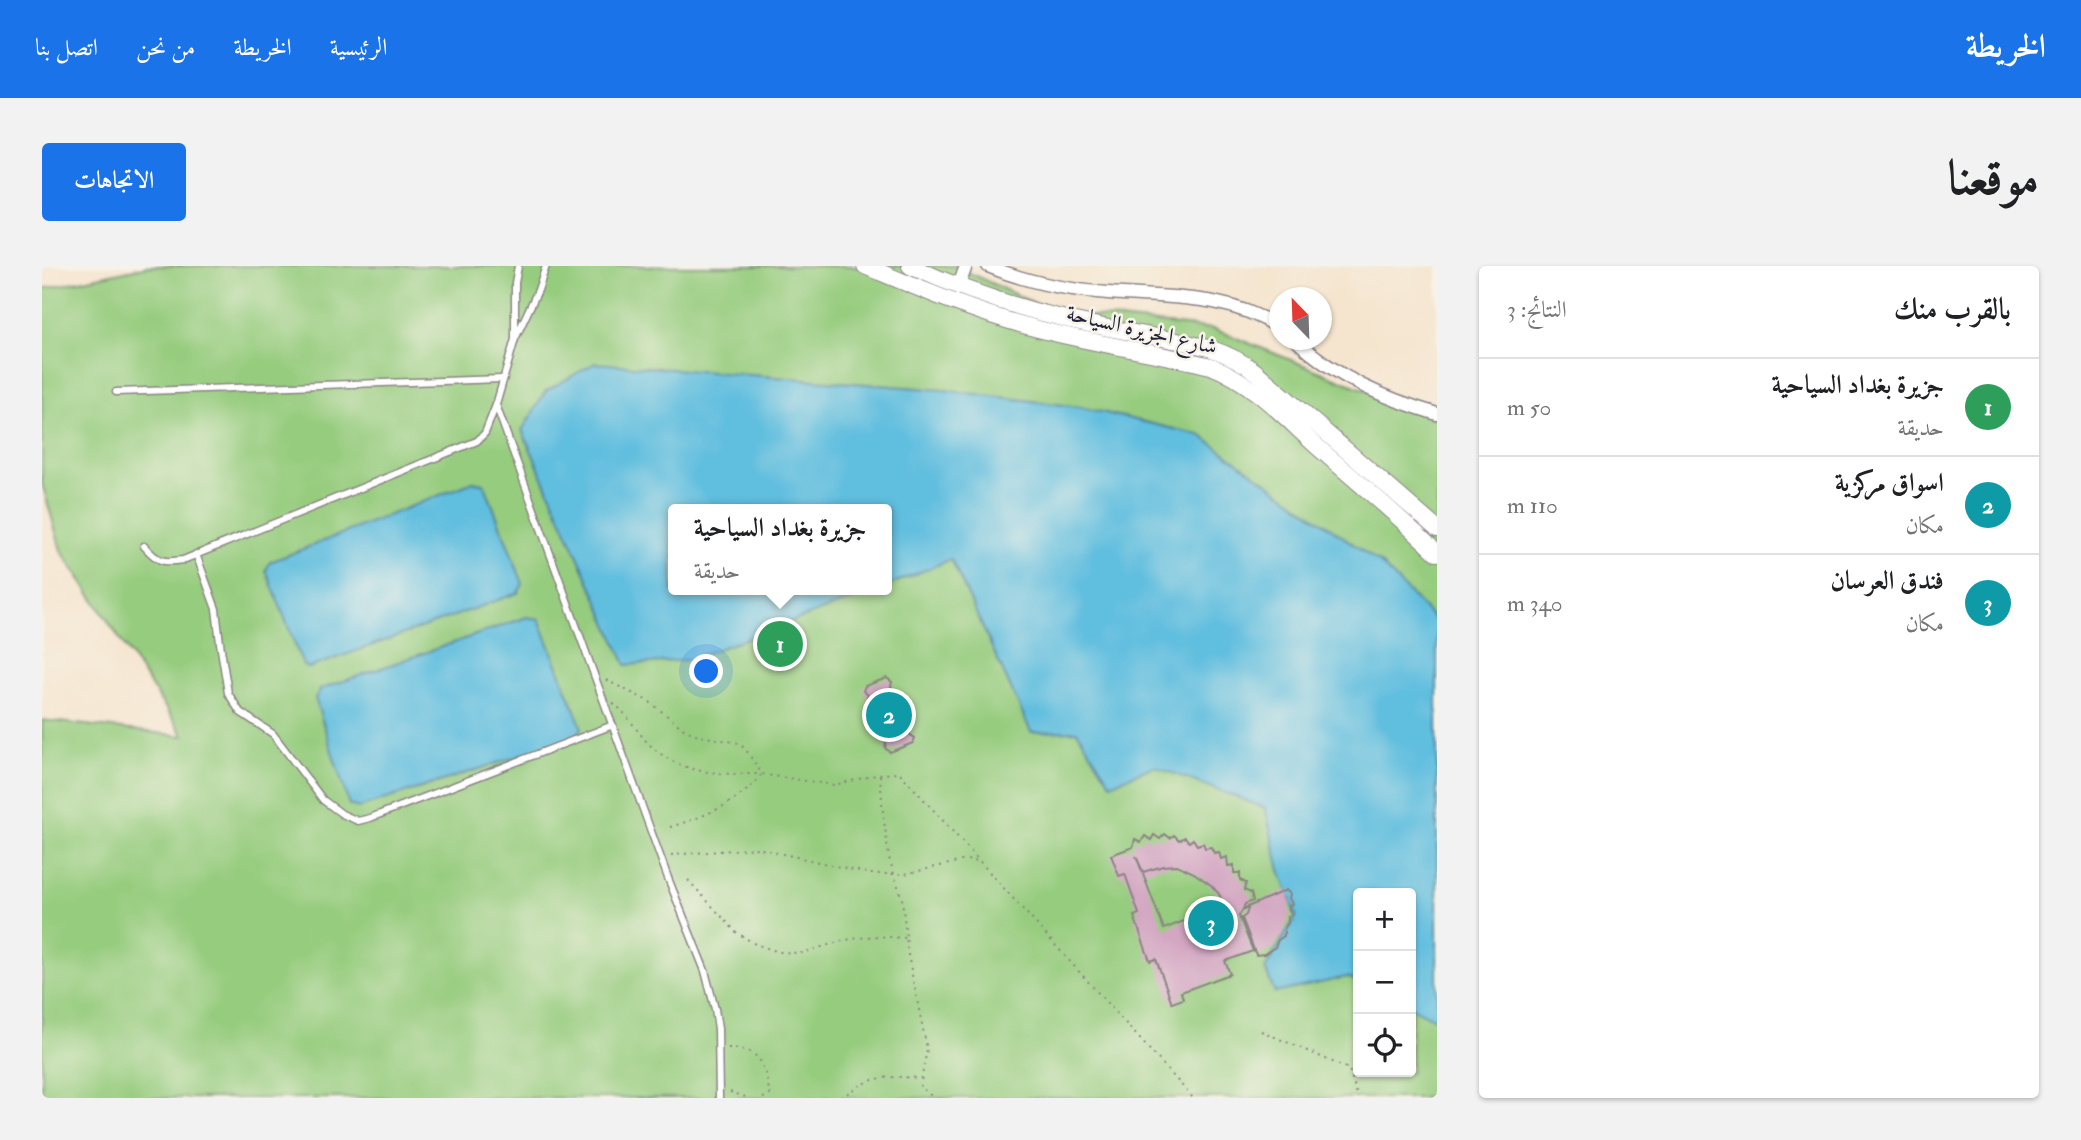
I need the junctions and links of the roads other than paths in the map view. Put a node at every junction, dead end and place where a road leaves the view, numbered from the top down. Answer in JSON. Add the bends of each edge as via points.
{"nodes":[{"id":1,"x":519,"y":266,"type":"edge"},
{"id":2,"x":546,"y":266,"type":"edge"},
{"id":3,"x":865,"y":266,"type":"edge"},
{"id":4,"x":910,"y":266,"type":"edge"},
{"id":5,"x":965,"y":266,"type":"edge"},
{"id":6,"x":988,"y":266,"type":"edge"},
{"id":7,"x":958,"y":288,"type":"junction"},
{"id":8,"x":1269,"y":322,"type":"edge"},
{"id":9,"x":515,"y":340,"type":"junction"},
{"id":10,"x":1307,"y":350,"type":"edge"},
{"id":11,"x":502,"y":379,"type":"junction"},
{"id":12,"x":116,"y":392,"type":"dead end"},
{"id":13,"x":496,"y":405,"type":"junction"},
{"id":14,"x":1437,"y":414,"type":"edge"},
{"id":15,"x":1437,"y":529,"type":"edge"},
{"id":16,"x":144,"y":546,"type":"dead end"},
{"id":17,"x":1437,"y":553,"type":"edge"},
{"id":18,"x":196,"y":554,"type":"junction"},
{"id":19,"x":613,"y":725,"type":"junction"},
{"id":20,"x":719,"y":1098,"type":"edge"}],
"edges":[{"from":1,"to":9,"type":"lane"},
{"from":2,"to":9,"type":"lane"},
{"from":3,"to":17,"type":"main road","name":"شارع الجزيرة السياحة","via":[[1005,320],[1227,372],[1256,392]]},
{"from":4,"to":7,"type":"main road","name":"شارع الجزيرة السياحة"},
{"from":5,"to":7,"type":"street"},
{"from":6,"to":8,"type":"street","via":[[1030,281],[1086,291],[1215,300]]},
{"from":7,"to":15,"type":"main road","name":"شارع الجزيرة السياحة","via":[[1040,313],[1233,356]]},
{"from":9,"to":11,"type":"lane"},
{"from":10,"to":14,"type":"street","via":[[1359,384]]},
{"from":11,"to":12,"type":"lane"},
{"from":11,"to":13,"type":"lane"},
{"from":13,"to":18,"type":"lane","via":[[477,441]]},
{"from":13,"to":19,"type":"lane"},
{"from":16,"to":18,"type":"lane","via":[[167,562]]},
{"from":18,"to":19,"type":"lane","via":[[216,609],[228,693],[240,712],[273,734],[323,800],[358,821]]},
{"from":19,"to":20,"type":"lane","via":[[705,971],[715,1009]]}]}
